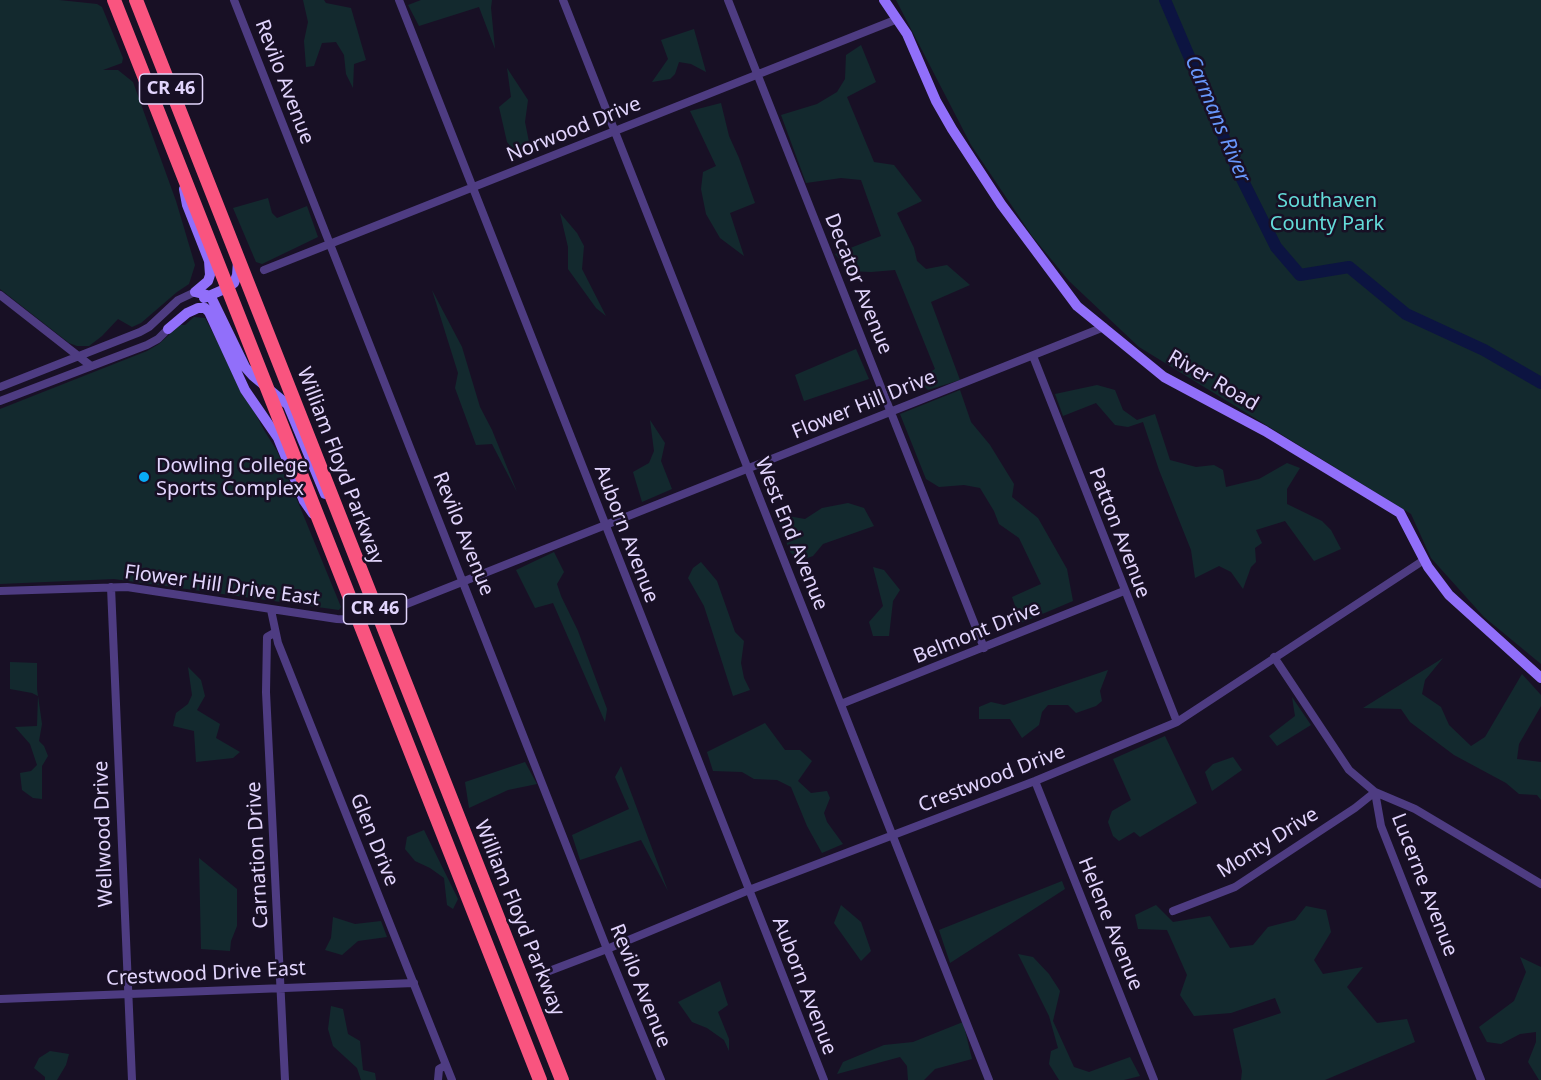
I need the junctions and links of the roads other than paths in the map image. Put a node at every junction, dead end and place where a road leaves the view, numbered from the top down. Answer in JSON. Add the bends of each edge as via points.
{"nodes":[{"id":1,"x":114,"y":0,"type":"edge"},
{"id":2,"x":136,"y":0,"type":"edge"},
{"id":3,"x":234,"y":0,"type":"edge"},
{"id":4,"x":399,"y":0,"type":"edge"},
{"id":5,"x":563,"y":0,"type":"edge"},
{"id":6,"x":728,"y":0,"type":"edge"},
{"id":7,"x":884,"y":0,"type":"edge"},
{"id":8,"x":895,"y":20,"type":"junction"},
{"id":9,"x":757,"y":76,"type":"junction"},
{"id":10,"x":615,"y":132,"type":"junction"},
{"id":11,"x":181,"y":172,"type":"junction"},
{"id":12,"x":473,"y":188,"type":"junction"},
{"id":13,"x":330,"y":244,"type":"junction"},
{"id":14,"x":237,"y":257,"type":"junction"},
{"id":15,"x":264,"y":270,"type":"dead end"},
{"id":16,"x":227,"y":288,"type":"junction"},
{"id":17,"x":195,"y":292,"type":"junction"},
{"id":18,"x":0,"y":295,"type":"edge"},
{"id":19,"x":209,"y":296,"type":"junction"},
{"id":20,"x":1104,"y":327,"type":"junction"},
{"id":21,"x":168,"y":329,"type":"junction"},
{"id":22,"x":78,"y":356,"type":"junction"},
{"id":23,"x":1033,"y":356,"type":"junction"},
{"id":24,"x":91,"y":366,"type":"junction"},
{"id":25,"x":0,"y":387,"type":"edge"},
{"id":26,"x":267,"y":387,"type":"junction"},
{"id":27,"x":0,"y":401,"type":"edge"},
{"id":28,"x":890,"y":412,"type":"junction"},
{"id":29,"x":747,"y":468,"type":"junction"},
{"id":30,"x":337,"y":511,"type":"junction"},
{"id":31,"x":319,"y":518,"type":"junction"},
{"id":32,"x":605,"y":525,"type":"junction"},
{"id":33,"x":1424,"y":560,"type":"junction"},
{"id":34,"x":464,"y":581,"type":"junction"},
{"id":35,"x":111,"y":587,"type":"junction"},
{"id":36,"x":0,"y":591,"type":"edge"},
{"id":37,"x":1124,"y":591,"type":"junction"},
{"id":38,"x":271,"y":610,"type":"junction"},
{"id":39,"x":368,"y":617,"type":"junction"},
{"id":40,"x":274,"y":633,"type":"junction"},
{"id":41,"x":984,"y":648,"type":"junction"},
{"id":42,"x":1274,"y":657,"type":"junction"},
{"id":43,"x":1541,"y":678,"type":"edge"},
{"id":44,"x":841,"y":704,"type":"junction"},
{"id":45,"x":1177,"y":722,"type":"junction"},
{"id":46,"x":1035,"y":781,"type":"junction"},
{"id":47,"x":1375,"y":792,"type":"junction"},
{"id":48,"x":892,"y":836,"type":"junction"},
{"id":49,"x":1541,"y":884,"type":"edge"},
{"id":50,"x":749,"y":890,"type":"junction"},
{"id":51,"x":1173,"y":911,"type":"dead end"},
{"id":52,"x":607,"y":949,"type":"junction"},
{"id":53,"x":544,"y":973,"type":"dead end"},
{"id":54,"x":414,"y":983,"type":"junction"},
{"id":55,"x":280,"y":987,"type":"junction"},
{"id":56,"x":127,"y":994,"type":"junction"},
{"id":57,"x":0,"y":999,"type":"edge"},
{"id":58,"x":446,"y":1065,"type":"junction"},
{"id":59,"x":132,"y":1080,"type":"edge"},
{"id":60,"x":285,"y":1080,"type":"edge"},
{"id":61,"x":438,"y":1080,"type":"edge"},
{"id":62,"x":452,"y":1080,"type":"edge"},
{"id":63,"x":540,"y":1080,"type":"edge"},
{"id":64,"x":562,"y":1080,"type":"edge"},
{"id":65,"x":661,"y":1080,"type":"edge"},
{"id":66,"x":824,"y":1080,"type":"edge"},
{"id":67,"x":989,"y":1080,"type":"edge"},
{"id":68,"x":1154,"y":1080,"type":"edge"},
{"id":69,"x":1481,"y":1080,"type":"edge"}],
"edges":[{"from":1,"to":11,"type":"highway","name":"William Floyd Parkway","number":"CR 46"},
{"from":2,"to":14,"type":"highway","name":"William Floyd Parkway","number":"CR 46"},
{"from":3,"to":13,"type":"street","name":"Revilo Avenue"},
{"from":4,"to":12,"type":"street","name":"Auborn Avenue"},
{"from":5,"to":10,"type":"street","name":"West End Avenue"},
{"from":6,"to":9,"type":"street","name":"Decator Avenue"},
{"from":7,"to":8,"type":"street","name":"River Road"},
{"from":8,"to":9,"type":"street","name":"Norwood Drive"},
{"from":8,"to":20,"type":"street","name":"River Road","via":[[907,34],[936,101],[1001,204],[1077,306]]},
{"from":9,"to":10,"type":"street","name":"Norwood Drive"},
{"from":9,"to":28,"type":"street","name":"Decator Avenue"},
{"from":10,"to":12,"type":"street","name":"Norwood Drive"},
{"from":10,"to":29,"type":"street","name":"West End Avenue"},
{"from":11,"to":16,"type":"highway","name":"William Floyd Parkway","number":"CR 46"},
{"from":11,"to":17,"type":"street","via":[[187,205],[209,261],[208,281]]},
{"from":12,"to":13,"type":"street","name":"Norwood Drive"},
{"from":12,"to":32,"type":"street","name":"Auborn Avenue"},
{"from":13,"to":15,"type":"street","name":"Norwood Drive"},
{"from":13,"to":34,"type":"street","name":"Revilo Avenue"},
{"from":14,"to":16,"type":"street","via":[[237,275]]},
{"from":14,"to":30,"type":"highway","name":"William Floyd Parkway","number":"CR 46"},
{"from":16,"to":19,"type":"street"},
{"from":16,"to":26,"type":"highway","name":"William Floyd Parkway","number":"CR 46"},
{"from":17,"to":19,"type":"street"},
{"from":17,"to":22,"type":"street","via":[[178,300],[149,327]]},
{"from":18,"to":22,"type":"street"},
{"from":19,"to":21,"type":"street","via":[[188,307]]},
{"from":19,"to":26,"type":"street","via":[[245,367]]},
{"from":20,"to":23,"type":"street","name":"Flower Hill Drive"},
{"from":20,"to":33,"type":"street","name":"River Road","via":[[1164,377],[1265,431],[1400,513]]},
{"from":21,"to":24,"type":"street","via":[[147,345]]},
{"from":21,"to":31,"type":"street","via":[[198,308],[209,312],[245,390],[282,446],[304,501]]},
{"from":22,"to":24,"type":"street"},
{"from":22,"to":25,"type":"street"},
{"from":23,"to":28,"type":"street","name":"Flower Hill Drive"},
{"from":23,"to":37,"type":"street","name":"Patton Avenue"},
{"from":24,"to":27,"type":"street"},
{"from":26,"to":30,"type":"street","via":[[288,405],[322,490]]},
{"from":26,"to":31,"type":"highway","name":"William Floyd Parkway","number":"CR 46"},
{"from":28,"to":29,"type":"street","name":"Flower Hill Drive"},
{"from":28,"to":41,"type":"street","name":"Decator Avenue"},
{"from":29,"to":32,"type":"street","name":"Flower Hill Drive"},
{"from":29,"to":44,"type":"street","name":"West End Avenue"},
{"from":30,"to":39,"type":"highway","name":"William Floyd Parkway","number":"CR 46"},
{"from":31,"to":39,"type":"highway","name":"William Floyd Parkway","number":"CR 46"},
{"from":32,"to":34,"type":"street","name":"Flower Hill Drive"},
{"from":32,"to":50,"type":"street","name":"Auborn Avenue"},
{"from":33,"to":42,"type":"street","name":"Crestwood Drive"},
{"from":33,"to":43,"type":"street","name":"River Road","via":[[1449,595]]},
{"from":34,"to":39,"type":"street","name":"Flower Hill Drive"},
{"from":34,"to":52,"type":"street","name":"Revilo Avenue"},
{"from":35,"to":36,"type":"street","name":"Flower Hill Drive East"},
{"from":35,"to":38,"type":"street","name":"Flower Hill Drive East"},
{"from":35,"to":56,"type":"street","name":"Wellwood Drive"},
{"from":37,"to":41,"type":"street","name":"Belmont Drive"},
{"from":37,"to":45,"type":"street","name":"Patton Avenue"},
{"from":38,"to":39,"type":"street","name":"Flower Hill Drive East","via":[[337,619]]},
{"from":38,"to":40,"type":"street","name":"Glen Drive"},
{"from":39,"to":63,"type":"highway","name":"William Floyd Parkway","number":"CR 46"},
{"from":39,"to":64,"type":"highway","name":"William Floyd Parkway","number":"CR 46"},
{"from":40,"to":54,"type":"street","name":"Glen Drive"},
{"from":40,"to":55,"type":"street","name":"Carnation Drive","via":[[267,637],[266,672]]},
{"from":41,"to":44,"type":"street","name":"Belmont Drive"},
{"from":42,"to":45,"type":"street","name":"Crestwood Drive"},
{"from":42,"to":47,"type":"street","name":"Lucerne Avenue","via":[[1349,770]]},
{"from":44,"to":48,"type":"street","name":"West End Avenue"},
{"from":45,"to":46,"type":"street","name":"Crestwood Drive"},
{"from":46,"to":48,"type":"street","name":"Crestwood Drive"},
{"from":46,"to":68,"type":"street","name":"Helene Avenue"},
{"from":47,"to":49,"type":"street","via":[[1414,809]]},
{"from":47,"to":51,"type":"street","name":"Monty Drive","via":[[1235,887]]},
{"from":47,"to":69,"type":"street","name":"Lucerne Avenue","via":[[1381,826]]},
{"from":48,"to":50,"type":"street","name":"Crestwood Drive"},
{"from":48,"to":67,"type":"street","name":"West End Avenue"},
{"from":50,"to":52,"type":"street","name":"Crestwood Drive"},
{"from":50,"to":66,"type":"street","name":"Auborn Avenue"},
{"from":52,"to":53,"type":"street","name":"Crestwood Drive"},
{"from":52,"to":65,"type":"street","name":"Revilo Avenue"},
{"from":54,"to":55,"type":"street","name":"Crestwood Drive East"},
{"from":54,"to":58,"type":"street","name":"Glen Drive"},
{"from":55,"to":56,"type":"street","name":"Crestwood Drive East"},
{"from":55,"to":60,"type":"street","name":"Carnation Drive"},
{"from":56,"to":57,"type":"street","name":"Crestwood Drive East"},
{"from":56,"to":59,"type":"street","name":"Wellwood Drive"},
{"from":58,"to":61,"type":"street","via":[[439,1068]]},
{"from":58,"to":62,"type":"street","name":"Glen Drive"}]}
